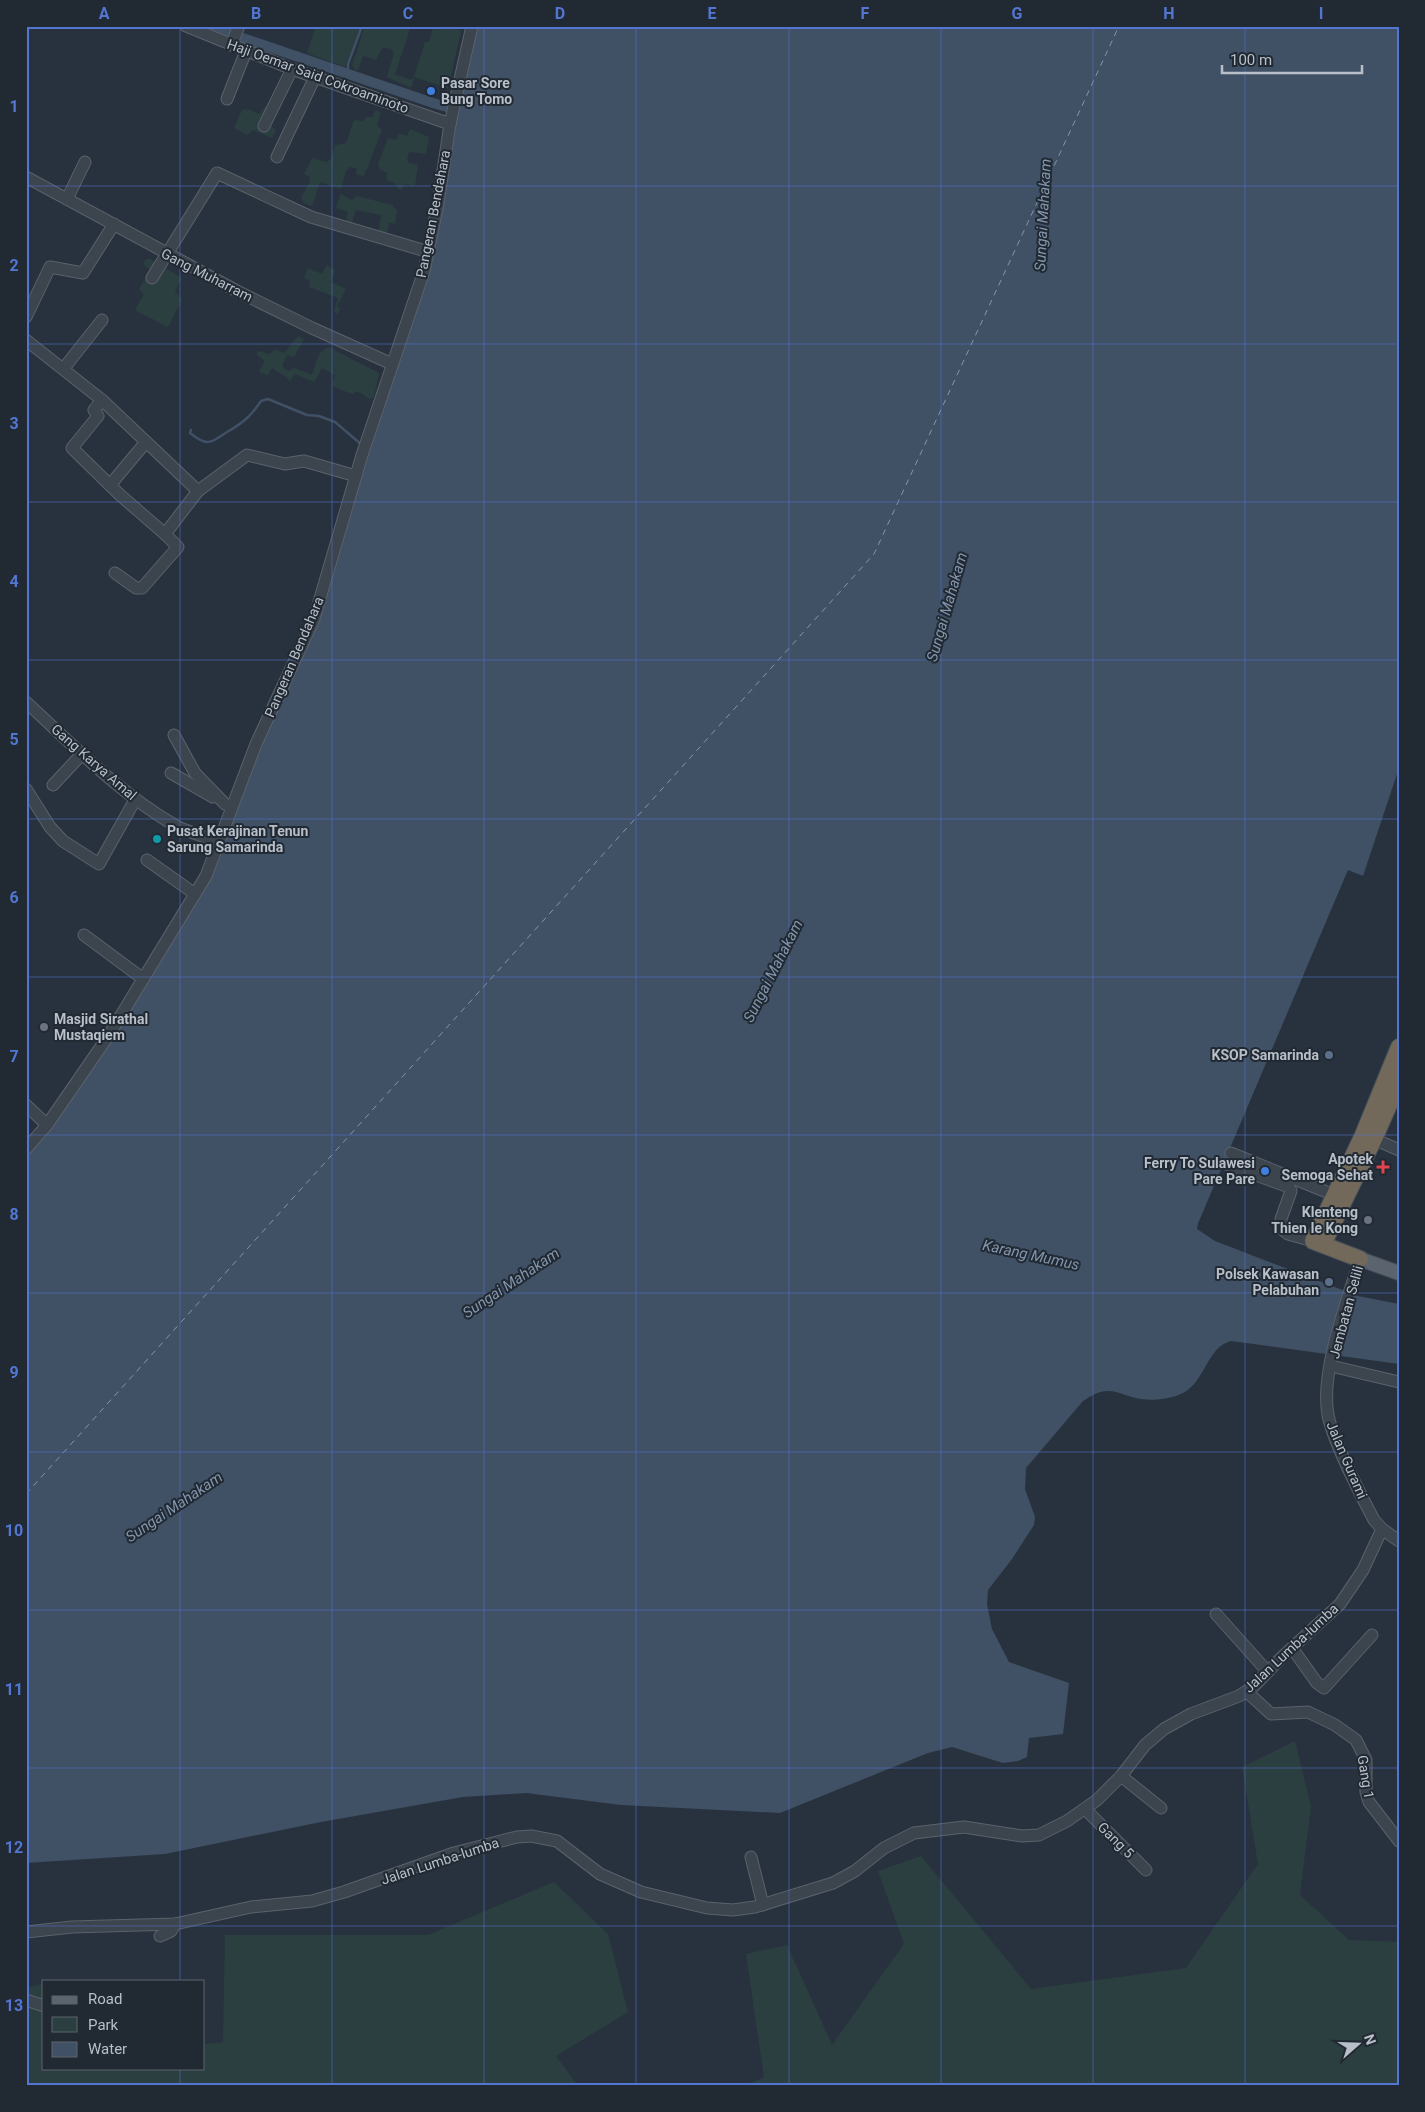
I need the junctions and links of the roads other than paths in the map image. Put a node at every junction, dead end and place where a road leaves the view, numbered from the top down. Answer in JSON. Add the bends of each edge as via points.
{"nodes":[{"id":1,"x":186,"y":26,"type":"edge"},
{"id":2,"x":472,"y":26,"type":"edge"},
{"id":3,"x":235,"y":36,"type":"edge"},
{"id":4,"x":246,"y":51,"type":"junction"},
{"id":5,"x":292,"y":69,"type":"junction"},
{"id":6,"x":315,"y":77,"type":"junction"},
{"id":7,"x":226,"y":99,"type":"dead end"},
{"id":8,"x":451,"y":121,"type":"junction"},
{"id":9,"x":264,"y":126,"type":"dead end"},
{"id":10,"x":277,"y":156,"type":"dead end"},
{"id":11,"x":85,"y":162,"type":"dead end"},
{"id":12,"x":26,"y":177,"type":"edge"},
{"id":13,"x":67,"y":199,"type":"junction"},
{"id":14,"x":114,"y":224,"type":"junction"},
{"id":15,"x":429,"y":252,"type":"junction"},
{"id":16,"x":168,"y":255,"type":"junction"},
{"id":17,"x":152,"y":278,"type":"dead end"},
{"id":18,"x":26,"y":317,"type":"edge"},
{"id":19,"x":102,"y":320,"type":"dead end"},
{"id":20,"x":26,"y":340,"type":"edge"},
{"id":21,"x":392,"y":364,"type":"junction"},
{"id":22,"x":64,"y":368,"type":"junction"},
{"id":23,"x":102,"y":400,"type":"junction"},
{"id":24,"x":146,"y":442,"type":"junction"},
{"id":25,"x":356,"y":476,"type":"junction"},
{"id":26,"x":110,"y":485,"type":"junction"},
{"id":27,"x":198,"y":491,"type":"junction"},
{"id":28,"x":165,"y":534,"type":"junction"},
{"id":29,"x":115,"y":572,"type":"dead end"},
{"id":30,"x":26,"y":702,"type":"edge"},
{"id":31,"x":174,"y":735,"type":"dead end"},
{"id":32,"x":82,"y":754,"type":"junction"},
{"id":33,"x":171,"y":773,"type":"dead end"},
{"id":34,"x":53,"y":784,"type":"dead end"},
{"id":35,"x":26,"y":789,"type":"edge"},
{"id":36,"x":136,"y":800,"type":"junction"},
{"id":37,"x":229,"y":806,"type":"junction"},
{"id":38,"x":218,"y":843,"type":"junction"},
{"id":39,"x":147,"y":860,"type":"dead end"},
{"id":40,"x":195,"y":894,"type":"junction"},
{"id":41,"x":84,"y":935,"type":"dead end"},
{"id":42,"x":142,"y":978,"type":"junction"},
{"id":43,"x":1399,"y":1047,"type":"edge"},
{"id":44,"x":1399,"y":1082,"type":"edge"},
{"id":45,"x":26,"y":1106,"type":"edge"},
{"id":46,"x":47,"y":1125,"type":"junction"},
{"id":47,"x":1374,"y":1139,"type":"junction"},
{"id":48,"x":26,"y":1149,"type":"edge"},
{"id":49,"x":1399,"y":1150,"type":"edge"},
{"id":50,"x":1231,"y":1153,"type":"dead end"},
{"id":51,"x":1226,"y":1164,"type":"dead end"},
{"id":52,"x":1334,"y":1195,"type":"junction"},
{"id":53,"x":1318,"y":1243,"type":"junction"},
{"id":54,"x":1360,"y":1259,"type":"junction"},
{"id":55,"x":1399,"y":1273,"type":"edge"},
{"id":56,"x":1332,"y":1361,"type":"junction"},
{"id":57,"x":1399,"y":1382,"type":"edge"},
{"id":58,"x":1382,"y":1529,"type":"junction"},
{"id":59,"x":1399,"y":1541,"type":"edge"},
{"id":60,"x":1216,"y":1614,"type":"dead end"},
{"id":61,"x":1372,"y":1635,"type":"dead end"},
{"id":62,"x":1292,"y":1648,"type":"junction"},
{"id":63,"x":1267,"y":1671,"type":"junction"},
{"id":64,"x":1247,"y":1692,"type":"junction"},
{"id":65,"x":1121,"y":1776,"type":"junction"},
{"id":66,"x":1162,"y":1808,"type":"dead end"},
{"id":67,"x":1085,"y":1809,"type":"junction"},
{"id":68,"x":1399,"y":1841,"type":"edge"},
{"id":69,"x":751,"y":1857,"type":"dead end"},
{"id":70,"x":1146,"y":1870,"type":"dead end"},
{"id":71,"x":763,"y":1905,"type":"junction"},
{"id":72,"x":175,"y":1924,"type":"junction"},
{"id":73,"x":26,"y":1932,"type":"edge"},
{"id":74,"x":160,"y":1936,"type":"dead end"},
{"id":75,"x":26,"y":2000,"type":"edge"},
{"id":76,"x":42,"y":2005,"type":"edge"}],
"edges":[{"from":1,"to":3,"type":"street","name":"Haji Oemar Said Cokroaminoto"},
{"from":2,"to":8,"type":"street","name":"Pangeran Bendahara"},
{"from":3,"to":4,"type":"street","name":"Haji Oemar Said Cokroaminoto"},
{"from":4,"to":5,"type":"street","name":"Haji Oemar Said Cokroaminoto"},
{"from":4,"to":7,"type":"street"},
{"from":5,"to":6,"type":"street","name":"Haji Oemar Said Cokroaminoto"},
{"from":5,"to":9,"type":"street"},
{"from":6,"to":8,"type":"street","name":"Haji Oemar Said Cokroaminoto"},
{"from":6,"to":10,"type":"street"},
{"from":8,"to":15,"type":"street","name":"Pangeran Bendahara"},
{"from":11,"to":13,"type":"street"},
{"from":12,"to":13,"type":"street","name":"Gang Muharram"},
{"from":13,"to":14,"type":"street","name":"Gang Muharram"},
{"from":14,"to":16,"type":"street","name":"Gang Muharram"},
{"from":14,"to":18,"type":"street","via":[[83,273],[50,267]]},
{"from":15,"to":16,"type":"street","via":[[302,214],[219,172]]},
{"from":15,"to":21,"type":"street","name":"Pangeran Bendahara"},
{"from":16,"to":17,"type":"street"},
{"from":16,"to":21,"type":"street","name":"Gang Muharram","via":[[312,328]]},
{"from":19,"to":22,"type":"street"},
{"from":20,"to":22,"type":"street"},
{"from":21,"to":25,"type":"street","name":"Pangeran Bendahara"},
{"from":22,"to":23,"type":"street"},
{"from":23,"to":24,"type":"street"},
{"from":23,"to":26,"type":"street","via":[[94,410],[98,416],[71,447]]},
{"from":24,"to":26,"type":"street"},
{"from":24,"to":27,"type":"street"},
{"from":25,"to":27,"type":"street","via":[[304,462],[285,464],[250,454]]},
{"from":25,"to":37,"type":"street","name":"Pangeran Bendahara","via":[[314,619]]},
{"from":26,"to":28,"type":"street"},
{"from":27,"to":28,"type":"street"},
{"from":28,"to":29,"type":"street","via":[[178,546],[142,588],[136,588]]},
{"from":30,"to":32,"type":"street","name":"Gang Karya Amal"},
{"from":31,"to":37,"type":"street","via":[[195,773]]},
{"from":32,"to":34,"type":"street"},
{"from":32,"to":36,"type":"street","name":"Gang Karya Amal"},
{"from":33,"to":37,"type":"street"},
{"from":35,"to":36,"type":"street","via":[[63,841],[99,864]]},
{"from":36,"to":38,"type":"street","name":"Gang Karya Amal","via":[[176,826]]},
{"from":37,"to":38,"type":"street","name":"Pangeran Bendahara"},
{"from":38,"to":40,"type":"street","name":"Pangeran Bendahara","via":[[206,876]]},
{"from":39,"to":40,"type":"street"},
{"from":40,"to":42,"type":"street","name":"Pangeran Bendahara"},
{"from":41,"to":42,"type":"street"},
{"from":42,"to":46,"type":"street","name":"Pangeran Bendahara","via":[[109,1035]]},
{"from":43,"to":52,"type":"highway"},
{"from":44,"to":47,"type":"highway"},
{"from":45,"to":46,"type":"street"},
{"from":46,"to":48,"type":"street","name":"Pangeran Bendahara"},
{"from":47,"to":49,"type":"street"},
{"from":47,"to":53,"type":"highway"},
{"from":50,"to":52,"type":"street"},
{"from":51,"to":53,"type":"street","via":[[1290,1188],[1281,1219],[1283,1230]]},
{"from":52,"to":53,"type":"highway"},
{"from":53,"to":54,"type":"highway"},
{"from":54,"to":55,"type":"main road"},
{"from":54,"to":56,"type":"street","name":"Jembatan Selili"},
{"from":56,"to":57,"type":"street"},
{"from":56,"to":58,"type":"street","name":"Jalan Gurami","via":[[1327,1396],[1331,1425],[1368,1509]]},
{"from":58,"to":59,"type":"street","name":"Jalan Gurami"},
{"from":58,"to":62,"type":"street","name":"Jalan Lumba-lumba","via":[[1363,1570],[1345,1597]]},
{"from":60,"to":63,"type":"street"},
{"from":61,"to":62,"type":"street","via":[[1324,1688]]},
{"from":62,"to":63,"type":"street","name":"Jalan Lumba-lumba"},
{"from":63,"to":64,"type":"street","name":"Jalan Lumba-lumba"},
{"from":64,"to":65,"type":"street","name":"Jalan Lumba-lumba","via":[[1191,1714],[1164,1729]]},
{"from":64,"to":68,"type":"street","name":"Gang 1","via":[[1271,1714],[1308,1712],[1356,1740],[1366,1760],[1369,1802]]},
{"from":65,"to":66,"type":"street"},
{"from":65,"to":67,"type":"street","name":"Jalan Lumba-lumba"},
{"from":67,"to":70,"type":"street","name":"Gang 5"},
{"from":67,"to":71,"type":"street","name":"Jalan Lumba-lumba","via":[[1051,1830],[1034,1836],[964,1827],[914,1833],[884,1848],[855,1871],[833,1883]]},
{"from":69,"to":71,"type":"street"},
{"from":71,"to":72,"type":"street","name":"Jalan Lumba-lumba","via":[[732,1910],[707,1908],[640,1892],[600,1874],[558,1841],[531,1836],[491,1842],[454,1853],[322,1899],[251,1907]]},
{"from":72,"to":73,"type":"street","name":"Jalan Lumba-lumba"},
{"from":72,"to":74,"type":"street","via":[[171,1931]]},
{"from":75,"to":76,"type":"street"}]}
